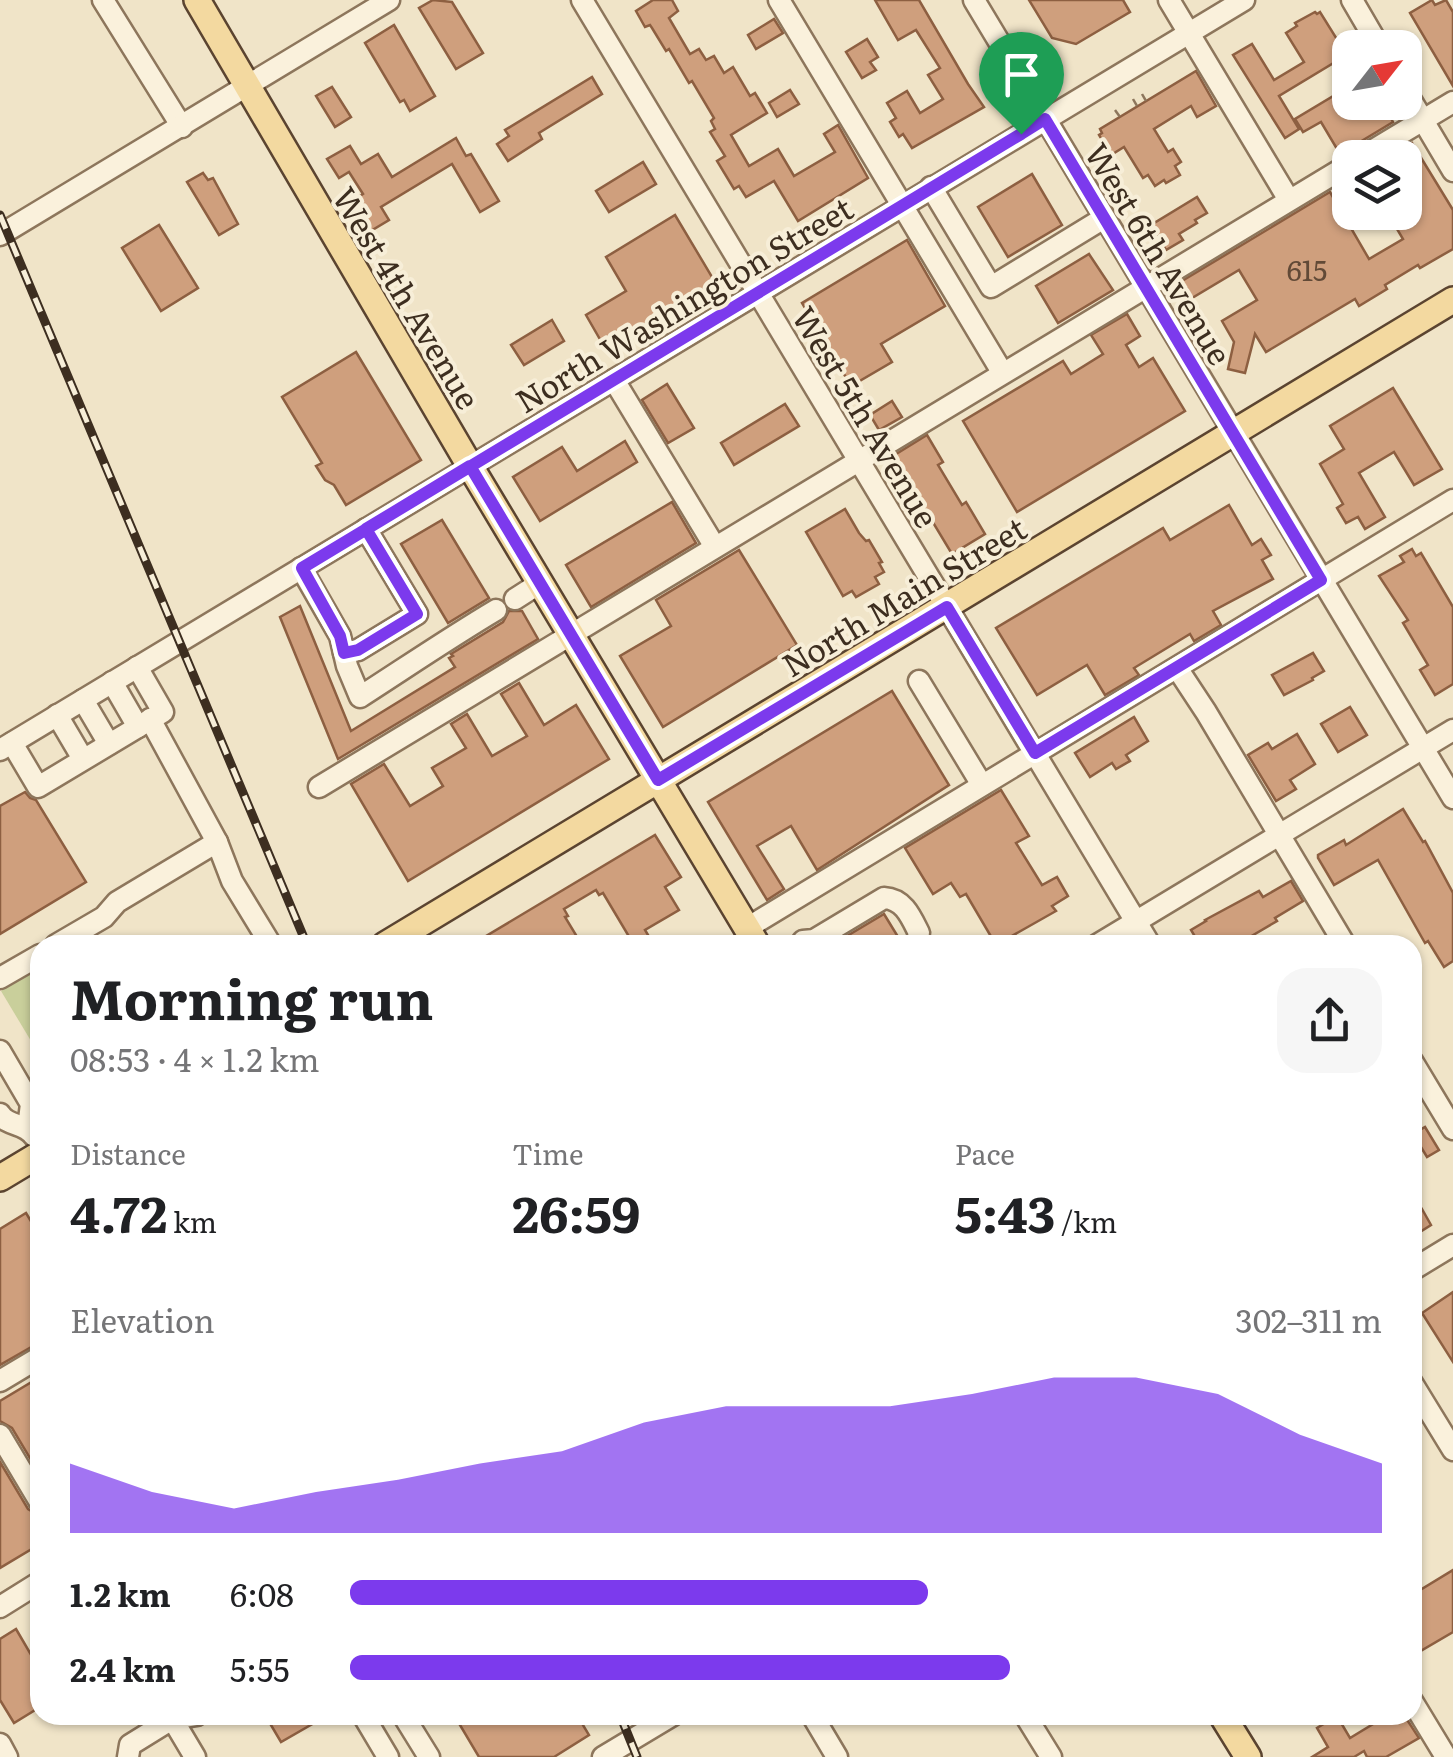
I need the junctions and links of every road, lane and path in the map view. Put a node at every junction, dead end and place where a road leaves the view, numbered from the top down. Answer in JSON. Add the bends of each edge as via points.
{"nodes":[{"id":1,"x":103,"y":0,"type":"edge"},
{"id":2,"x":197,"y":0,"type":"edge"},
{"id":3,"x":388,"y":0,"type":"edge"},
{"id":4,"x":582,"y":0,"type":"edge"},
{"id":5,"x":779,"y":0,"type":"edge"},
{"id":6,"x":974,"y":0,"type":"edge"},
{"id":7,"x":1169,"y":0,"type":"edge"},
{"id":8,"x":1244,"y":0,"type":"edge"},
{"id":9,"x":1352,"y":0,"type":"edge"},
{"id":10,"x":1370,"y":30,"type":"edge"},
{"id":11,"x":1189,"y":32,"type":"junction"},
{"id":12,"x":246,"y":87,"type":"junction"},
{"id":13,"x":1142,"y":94,"type":"dead end"},
{"id":14,"x":1132,"y":99,"type":"dead end"},
{"id":15,"x":1146,"y":101,"type":"dead end"},
{"id":16,"x":1453,"y":102,"type":"edge"},
{"id":17,"x":1137,"y":106,"type":"dead end"},
{"id":18,"x":1116,"y":110,"type":"dead end"},
{"id":19,"x":1120,"y":117,"type":"dead end"},
{"id":20,"x":1045,"y":119,"type":"junction"},
{"id":21,"x":1423,"y":120,"type":"junction"},
{"id":22,"x":182,"y":127,"type":"junction"},
{"id":23,"x":1390,"y":140,"type":"edge"},
{"id":24,"x":1453,"y":171,"type":"edge"},
{"id":25,"x":1332,"y":175,"type":"edge"},
{"id":26,"x":931,"y":187,"type":"junction"},
{"id":27,"x":1289,"y":200,"type":"junction"},
{"id":28,"x":902,"y":205,"type":"junction"},
{"id":29,"x":1104,"y":218,"type":"junction"},
{"id":30,"x":0,"y":235,"type":"edge"},
{"id":31,"x":1144,"y":286,"type":"junction"},
{"id":32,"x":758,"y":293,"type":"junction"},
{"id":33,"x":1453,"y":300,"type":"edge"},
{"id":34,"x":1002,"y":372,"type":"junction"},
{"id":35,"x":614,"y":380,"type":"junction"},
{"id":36,"x":1234,"y":434,"type":"junction"},
{"id":37,"x":858,"y":460,"type":"junction"},
{"id":38,"x":470,"y":466,"type":"junction"},
{"id":39,"x":1453,"y":500,"type":"edge"},
{"id":40,"x":366,"y":529,"type":"junction"},
{"id":41,"x":716,"y":548,"type":"junction"},
{"id":42,"x":302,"y":568,"type":"junction"},
{"id":43,"x":1321,"y":580,"type":"junction"},
{"id":44,"x":540,"y":583,"type":"junction"},
{"id":45,"x":515,"y":599,"type":"dead end"},
{"id":46,"x":947,"y":607,"type":"junction"},
{"id":47,"x":496,"y":610,"type":"dead end"},
{"id":48,"x":572,"y":636,"type":"junction"},
{"id":49,"x":344,"y":653,"type":"junction"},
{"id":50,"x":137,"y":667,"type":"junction"},
{"id":51,"x":1177,"y":668,"type":"junction"},
{"id":52,"x":920,"y":681,"type":"dead end"},
{"id":53,"x":112,"y":682,"type":"junction"},
{"id":54,"x":83,"y":700,"type":"junction"},
{"id":55,"x":58,"y":715,"type":"junction"},
{"id":56,"x":144,"y":723,"type":"junction"},
{"id":57,"x":1453,"y":730,"type":"edge"},
{"id":58,"x":109,"y":744,"type":"junction"},
{"id":59,"x":6,"y":746,"type":"edge"},
{"id":60,"x":1423,"y":748,"type":"junction"},
{"id":61,"x":1035,"y":753,"type":"junction"},
{"id":62,"x":83,"y":760,"type":"junction"},
{"id":63,"x":658,"y":780,"type":"junction"},
{"id":64,"x":982,"y":785,"type":"junction"},
{"id":65,"x":319,"y":787,"type":"dead end"},
{"id":66,"x":1453,"y":798,"type":"edge"},
{"id":67,"x":1280,"y":835,"type":"junction"},
{"id":68,"x":217,"y":842,"type":"junction"},
{"id":69,"x":1136,"y":922,"type":"junction"},
{"id":70,"x":73,"y":935,"type":"edge"},
{"id":71,"x":266,"y":935,"type":"edge"},
{"id":72,"x":402,"y":935,"type":"edge"},
{"id":73,"x":751,"y":935,"type":"edge"},
{"id":74,"x":754,"y":935,"type":"edge"},
{"id":75,"x":822,"y":935,"type":"edge"},
{"id":76,"x":918,"y":935,"type":"edge"},
{"id":77,"x":1114,"y":935,"type":"edge"},
{"id":78,"x":1144,"y":935,"type":"edge"},
{"id":79,"x":1339,"y":935,"type":"edge"},
{"id":80,"x":30,"y":960,"type":"edge"},
{"id":81,"x":0,"y":978,"type":"edge"},
{"id":82,"x":0,"y":1052,"type":"edge"},
{"id":83,"x":1422,"y":1078,"type":"edge"},
{"id":84,"x":30,"y":1102,"type":"edge"},
{"id":85,"x":30,"y":1112,"type":"edge"},
{"id":86,"x":0,"y":1114,"type":"edge"},
{"id":87,"x":28,"y":1128,"type":"junction"},
{"id":88,"x":1453,"y":1129,"type":"edge"},
{"id":89,"x":30,"y":1132,"type":"edge"},
{"id":90,"x":30,"y":1157,"type":"edge"},
{"id":91,"x":0,"y":1178,"type":"edge"},
{"id":92,"x":1453,"y":1245,"type":"edge"},
{"id":93,"x":1422,"y":1264,"type":"edge"},
{"id":94,"x":30,"y":1362,"type":"edge"},
{"id":95,"x":0,"y":1381,"type":"edge"},
{"id":96,"x":1422,"y":1399,"type":"edge"},
{"id":97,"x":0,"y":1435,"type":"edge"},
{"id":98,"x":1453,"y":1450,"type":"edge"},
{"id":99,"x":30,"y":1485,"type":"edge"},
{"id":100,"x":30,"y":1588,"type":"edge"},
{"id":101,"x":0,"y":1606,"type":"edge"},
{"id":102,"x":1422,"y":1718,"type":"edge"},
{"id":103,"x":159,"y":1725,"type":"edge"},
{"id":104,"x":176,"y":1725,"type":"edge"},
{"id":105,"x":369,"y":1725,"type":"edge"},
{"id":106,"x":409,"y":1725,"type":"edge"},
{"id":107,"x":656,"y":1725,"type":"edge"},
{"id":108,"x":818,"y":1725,"type":"edge"},
{"id":109,"x":1031,"y":1725,"type":"edge"},
{"id":110,"x":1228,"y":1725,"type":"edge"},
{"id":111,"x":0,"y":1744,"type":"edge"},
{"id":112,"x":1453,"y":1752,"type":"edge"},
{"id":113,"x":7,"y":1757,"type":"edge"},
{"id":114,"x":128,"y":1757,"type":"edge"},
{"id":115,"x":195,"y":1757,"type":"edge"},
{"id":116,"x":388,"y":1757,"type":"edge"},
{"id":117,"x":429,"y":1757,"type":"edge"},
{"id":118,"x":603,"y":1757,"type":"edge"},
{"id":119,"x":837,"y":1757,"type":"edge"},
{"id":120,"x":1051,"y":1757,"type":"edge"},
{"id":121,"x":1248,"y":1757,"type":"edge"},
{"id":122,"x":1445,"y":1757,"type":"edge"}],
"edges":[{"from":1,"to":22,"type":"street"},
{"from":2,"to":12,"type":"main road","name":"West 4th Avenue"},
{"from":3,"to":12,"type":"street"},
{"from":4,"to":32,"type":"street","name":"West 5th Avenue"},
{"from":5,"to":28,"type":"street"},
{"from":6,"to":20,"type":"street","name":"West 6th Avenue"},
{"from":7,"to":11,"type":"street"},
{"from":8,"to":11,"type":"street","name":"North Washington Street"},
{"from":9,"to":10,"type":"street"},
{"from":11,"to":20,"type":"street","name":"North Washington Street"},
{"from":11,"to":27,"type":"street"},
{"from":12,"to":22,"type":"street"},
{"from":12,"to":38,"type":"main road","name":"West 4th Avenue"},
{"from":13,"to":15,"type":"path"},
{"from":14,"to":17,"type":"path"},
{"from":16,"to":21,"type":"street"},
{"from":18,"to":19,"type":"path"},
{"from":20,"to":26,"type":"street","name":"North Washington Street"},
{"from":20,"to":29,"type":"street","name":"West 6th Avenue"},
{"from":21,"to":23,"type":"street"},
{"from":21,"to":24,"type":"street"},
{"from":22,"to":30,"type":"street"},
{"from":25,"to":27,"type":"street"},
{"from":26,"to":28,"type":"street","name":"North Washington Street"},
{"from":26,"to":29,"type":"street","via":[[991,287]]},
{"from":27,"to":31,"type":"street"},
{"from":28,"to":32,"type":"street","name":"North Washington Street"},
{"from":28,"to":34,"type":"street"},
{"from":29,"to":31,"type":"street","name":"West 6th Avenue"},
{"from":31,"to":34,"type":"street"},
{"from":31,"to":36,"type":"street","name":"West 6th Avenue"},
{"from":32,"to":35,"type":"street","name":"North Washington Street"},
{"from":32,"to":37,"type":"street","name":"West 5th Avenue"},
{"from":33,"to":36,"type":"main road","name":"North Main Street"},
{"from":34,"to":37,"type":"street"},
{"from":35,"to":38,"type":"street","name":"North Washington Street"},
{"from":35,"to":41,"type":"street"},
{"from":36,"to":43,"type":"street","name":"West 6th Avenue"},
{"from":36,"to":46,"type":"main road","name":"North Main Street"},
{"from":37,"to":41,"type":"street"},
{"from":37,"to":46,"type":"street","name":"West 5th Avenue"},
{"from":38,"to":40,"type":"street","name":"North Washington Street"},
{"from":38,"to":44,"type":"main road","name":"West 4th Avenue"},
{"from":39,"to":43,"type":"street"},
{"from":40,"to":42,"type":"street","name":"North Washington Street"},
{"from":40,"to":49,"type":"street","via":[[417,614]]},
{"from":41,"to":48,"type":"street"},
{"from":42,"to":49,"type":"street"},
{"from":42,"to":50,"type":"street","name":"North Washington Street"},
{"from":43,"to":51,"type":"street"},
{"from":43,"to":60,"type":"street","name":"West 6th Avenue"},
{"from":44,"to":45,"type":"street"},
{"from":44,"to":48,"type":"main road","name":"West 4th Avenue"},
{"from":46,"to":61,"type":"street","name":"West 5th Avenue"},
{"from":46,"to":63,"type":"main road","name":"North Main Street"},
{"from":47,"to":49,"type":"street","via":[[360,697]]},
{"from":48,"to":63,"type":"main road","name":"West 4th Avenue"},
{"from":48,"to":65,"type":"street"},
{"from":50,"to":53,"type":"street","name":"North Washington Street"},
{"from":50,"to":56,"type":"street","via":[[163,712]]},
{"from":51,"to":61,"type":"street"},
{"from":51,"to":67,"type":"street"},
{"from":52,"to":64,"type":"street"},
{"from":53,"to":54,"type":"street","name":"North Washington Street"},
{"from":53,"to":56,"type":"street"},
{"from":54,"to":55,"type":"street","name":"North Washington Street"},
{"from":54,"to":58,"type":"street"},
{"from":55,"to":59,"type":"street","name":"North Washington Street"},
{"from":55,"to":62,"type":"street"},
{"from":56,"to":58,"type":"street"},
{"from":56,"to":68,"type":"street"},
{"from":57,"to":60,"type":"street"},
{"from":58,"to":62,"type":"street"},
{"from":59,"to":62,"type":"street","via":[[38,787]]},
{"from":60,"to":66,"type":"street","name":"West 6th Avenue"},
{"from":60,"to":67,"type":"street"},
{"from":61,"to":64,"type":"street"},
{"from":61,"to":69,"type":"street","name":"West 5th Avenue"},
{"from":63,"to":72,"type":"main road","name":"North Main Street"},
{"from":63,"to":73,"type":"main road","name":"West 4th Avenue"},
{"from":64,"to":74,"type":"street"},
{"from":67,"to":69,"type":"street"},
{"from":67,"to":79,"type":"street"},
{"from":68,"to":70,"type":"street"},
{"from":68,"to":71,"type":"street"},
{"from":69,"to":77,"type":"street"},
{"from":69,"to":78,"type":"street","name":"West 5th Avenue"},
{"from":75,"to":76,"type":"street","via":[[884,898],[902,905]]},
{"from":80,"to":81,"type":"street"},
{"from":82,"to":84,"type":"street"},
{"from":83,"to":88,"type":"street"},
{"from":85,"to":87,"type":"street"},
{"from":86,"to":87,"type":"street"},
{"from":87,"to":89,"type":"street"},
{"from":90,"to":91,"type":"main road"},
{"from":92,"to":93,"type":"street"},
{"from":94,"to":95,"type":"street"},
{"from":96,"to":98,"type":"street"},
{"from":97,"to":99,"type":"street"},
{"from":100,"to":101,"type":"street"},
{"from":102,"to":122,"type":"street"},
{"from":103,"to":114,"type":"street","via":[[130,1744]]},
{"from":104,"to":115,"type":"street"},
{"from":105,"to":116,"type":"street"},
{"from":106,"to":117,"type":"street"},
{"from":107,"to":118,"type":"street"},
{"from":108,"to":119,"type":"street"},
{"from":109,"to":120,"type":"street"},
{"from":110,"to":121,"type":"main road"},
{"from":111,"to":113,"type":"street"},
{"from":112,"to":122,"type":"street"}]}
